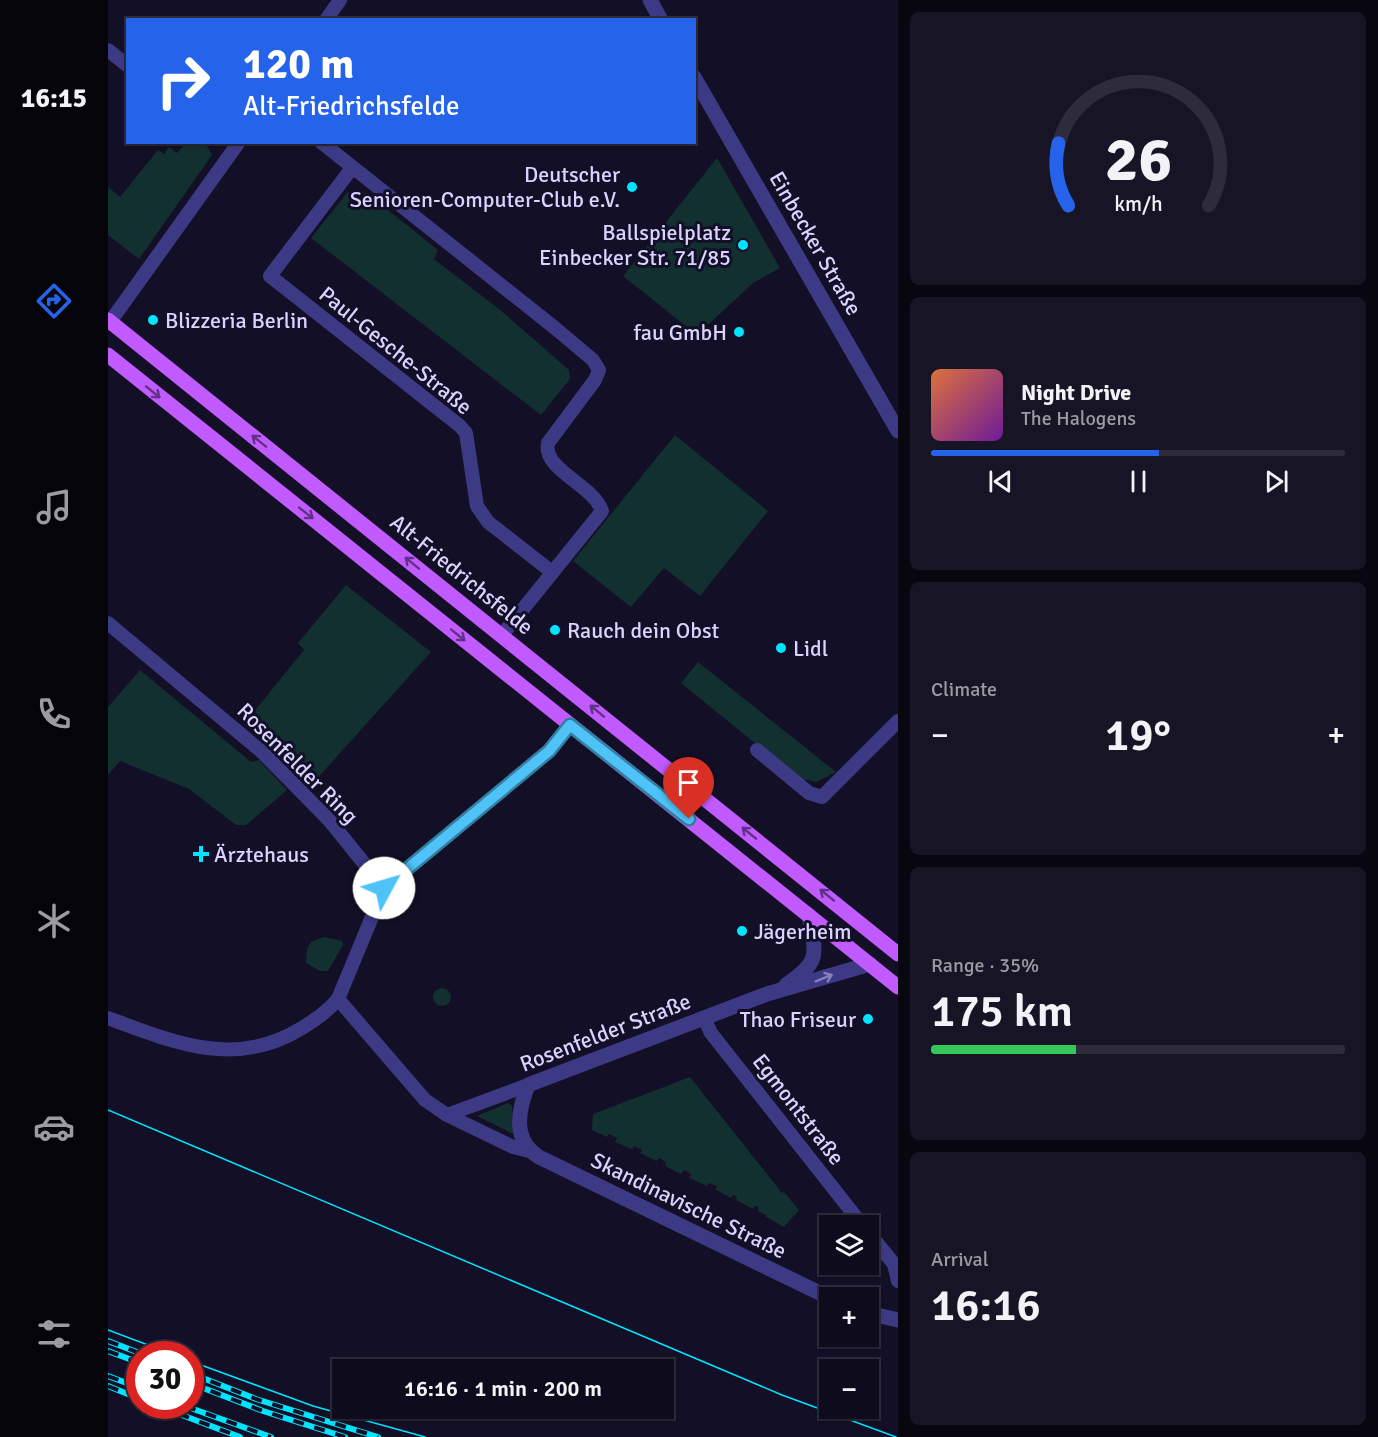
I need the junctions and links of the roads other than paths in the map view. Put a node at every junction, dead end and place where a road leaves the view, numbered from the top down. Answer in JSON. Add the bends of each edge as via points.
{"nodes":[{"id":1,"x":340,"y":0,"type":"edge"},
{"id":2,"x":652,"y":1,"type":"edge"},
{"id":3,"x":327,"y":18,"type":"edge"},
{"id":4,"x":660,"y":18,"type":"edge"},
{"id":5,"x":108,"y":50,"type":"edge"},
{"id":6,"x":126,"y":64,"type":"edge"},
{"id":7,"x":696,"y":80,"type":"edge"},
{"id":8,"x":323,"y":144,"type":"edge"},
{"id":9,"x":232,"y":145,"type":"edge"},
{"id":10,"x":352,"y":168,"type":"junction"},
{"id":11,"x":109,"y":321,"type":"edge"},
{"id":12,"x":108,"y":355,"type":"edge"},
{"id":13,"x":898,"y":431,"type":"edge"},
{"id":14,"x":552,"y":572,"type":"junction"},
{"id":15,"x":108,"y":623,"type":"edge"},
{"id":16,"x":502,"y":635,"type":"junction"},
{"id":17,"x":898,"y":721,"type":"edge"},
{"id":18,"x":570,"y":725,"type":"junction"},
{"id":19,"x":757,"y":750,"type":"dead end"},
{"id":20,"x":384,"y":888,"type":"junction"},
{"id":21,"x":809,"y":915,"type":"junction"},
{"id":22,"x":898,"y":954,"type":"edge"},
{"id":23,"x":870,"y":964,"type":"junction"},
{"id":24,"x":898,"y":987,"type":"edge"},
{"id":25,"x":779,"y":990,"type":"junction"},
{"id":26,"x":338,"y":999,"type":"junction"},
{"id":27,"x":108,"y":1018,"type":"edge"},
{"id":28,"x":704,"y":1018,"type":"junction"},
{"id":29,"x":528,"y":1085,"type":"junction"},
{"id":30,"x":447,"y":1115,"type":"junction"},
{"id":31,"x":529,"y":1151,"type":"junction"},
{"id":32,"x":854,"y":1215,"type":"edge"},
{"id":33,"x":879,"y":1246,"type":"edge"},
{"id":34,"x":898,"y":1281,"type":"edge"},
{"id":35,"x":819,"y":1293,"type":"edge"},
{"id":36,"x":879,"y":1315,"type":"edge"},
{"id":37,"x":898,"y":1320,"type":"edge"}],
"edges":[{"from":1,"to":3,"type":"street"},
{"from":2,"to":4,"type":"street"},
{"from":5,"to":6,"type":"street"},
{"from":7,"to":13,"type":"street","name":"Einbecker Straße"},
{"from":8,"to":10,"type":"street"},
{"from":9,"to":11,"type":"street"},
{"from":10,"to":14,"type":"street","name":"Paul-Gesche-Straße","via":[[270,276],[460,426],[466,434],[477,506],[488,522]]},
{"from":10,"to":14,"type":"street","via":[[555,328],[593,360],[599,370],[596,380],[546,449],[553,462],[599,501],[602,511]]},
{"from":16,"to":11,"type":"main road","name":"Alt-Friedrichsfelde","one_way":true},
{"from":12,"to":18,"type":"main road","one_way":true},
{"from":14,"to":16,"type":"street"},
{"from":15,"to":20,"type":"street","name":"Rosenfelder Ring","via":[[262,752],[329,820]]},
{"from":22,"to":16,"type":"main road","name":"Alt-Friedrichsfelde","one_way":true},
{"from":17,"to":19,"type":"street","via":[[822,796],[809,793]]},
{"from":18,"to":20,"type":"street","via":[[549,751]]},
{"from":18,"to":21,"type":"main road"},
{"from":20,"to":26,"type":"street"},
{"from":21,"to":23,"type":"main road"},
{"from":21,"to":25,"type":"street","name":"Rosenfelder Straße","via":[[812,962],[809,969]]},
{"from":23,"to":24,"type":"main road"},
{"from":25,"to":23,"type":"street","name":"Rosenfelder Straße","one_way":true},
{"from":25,"to":28,"type":"street","name":"Rosenfelder Straße"},
{"from":26,"to":27,"type":"street","via":[[326,1013],[288,1037],[251,1049],[224,1051],[191,1046]]},
{"from":26,"to":30,"type":"street","via":[[425,1100]]},
{"from":28,"to":29,"type":"street","name":"Rosenfelder Straße"},
{"from":28,"to":32,"type":"street","name":"Egmontstraße","via":[[711,1033]]},
{"from":29,"to":30,"type":"street","name":"Rosenfelder Straße"},
{"from":29,"to":31,"type":"street","via":[[519,1118],[520,1133]]},
{"from":30,"to":31,"type":"street","name":"Skandinavische Straße"},
{"from":31,"to":35,"type":"street","name":"Skandinavische Straße"},
{"from":33,"to":34,"type":"street","via":[[894,1264]]},
{"from":36,"to":37,"type":"street"}]}
